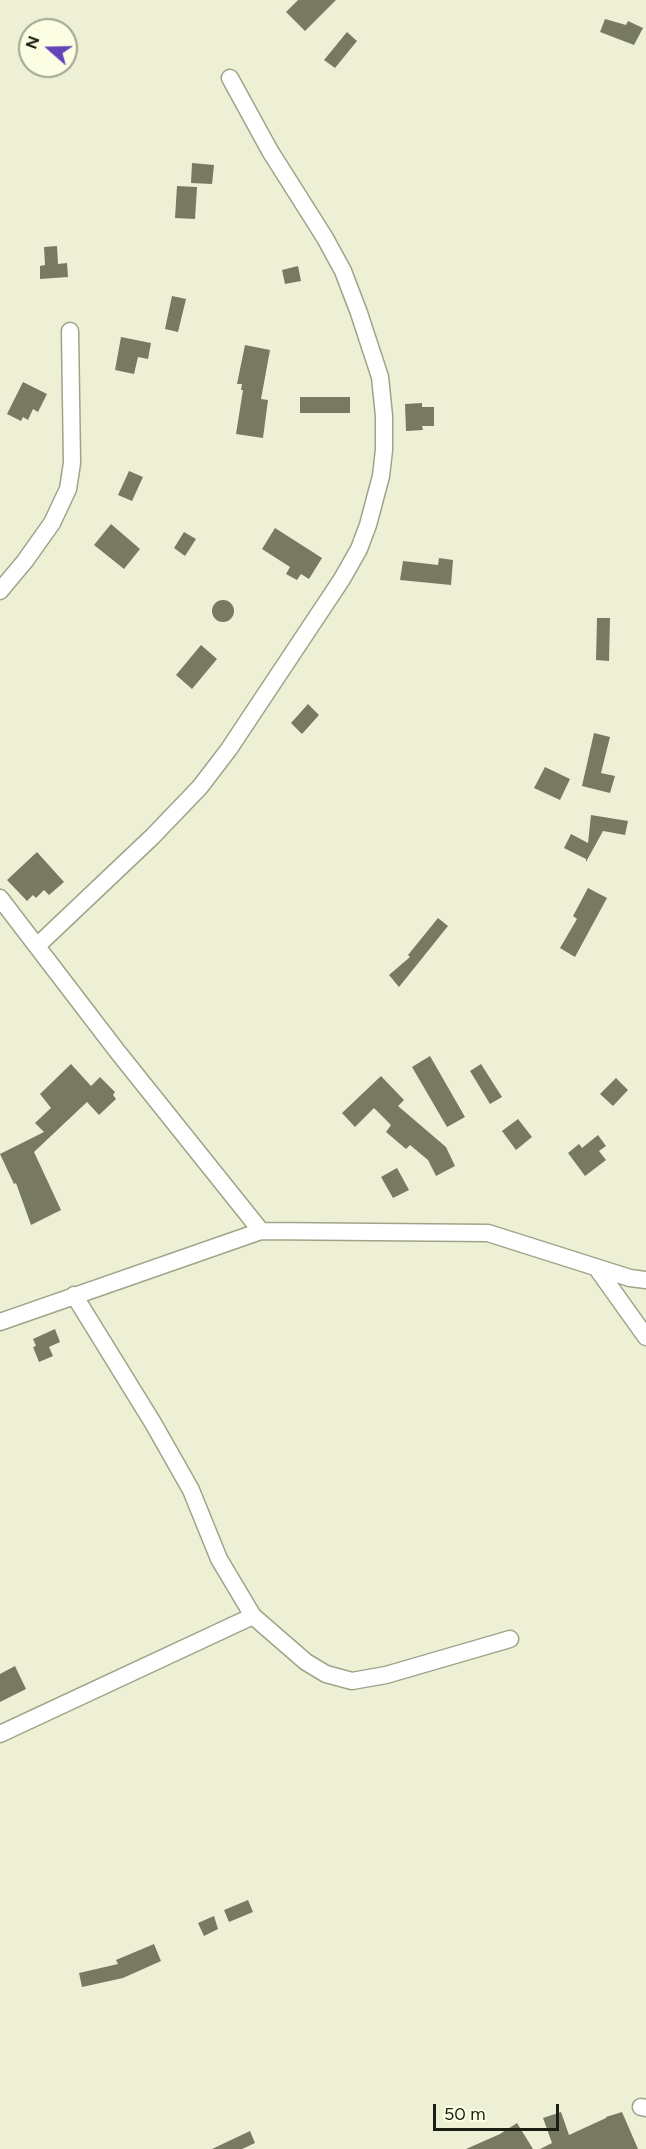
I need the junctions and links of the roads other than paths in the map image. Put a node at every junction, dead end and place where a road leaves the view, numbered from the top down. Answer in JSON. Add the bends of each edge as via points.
{"nodes":[{"id":1,"x":230,"y":78,"type":"dead end"},
{"id":2,"x":70,"y":331,"type":"dead end"},
{"id":3,"x":0,"y":591,"type":"edge"},
{"id":4,"x":0,"y":898,"type":"edge"},
{"id":5,"x":37,"y":946,"type":"junction"},
{"id":6,"x":261,"y":1231,"type":"junction"},
{"id":7,"x":596,"y":1267,"type":"junction"},
{"id":8,"x":646,"y":1280,"type":"edge"},
{"id":9,"x":74,"y":1295,"type":"junction"},
{"id":10,"x":0,"y":1322,"type":"edge"},
{"id":11,"x":646,"y":1337,"type":"edge"},
{"id":12,"x":253,"y":1616,"type":"junction"},
{"id":13,"x":510,"y":1639,"type":"dead end"},
{"id":14,"x":0,"y":1734,"type":"edge"}],
"edges":[{"from":1,"to":5,"type":"street","via":[[325,238],[359,313],[380,377],[384,416],[381,476],[359,549],[222,758],[152,837]]},
{"from":2,"to":3,"type":"street","via":[[72,463],[68,489],[52,523]]},
{"from":4,"to":5,"type":"street"},
{"from":5,"to":6,"type":"street"},
{"from":6,"to":7,"type":"street","via":[[488,1233]]},
{"from":6,"to":9,"type":"street"},
{"from":7,"to":8,"type":"street"},
{"from":7,"to":11,"type":"street"},
{"from":9,"to":10,"type":"street"},
{"from":9,"to":12,"type":"street","via":[[191,1490],[219,1559]]},
{"from":12,"to":13,"type":"street","via":[[306,1662],[326,1674],[352,1680],[386,1676]]},
{"from":12,"to":14,"type":"street"}]}
